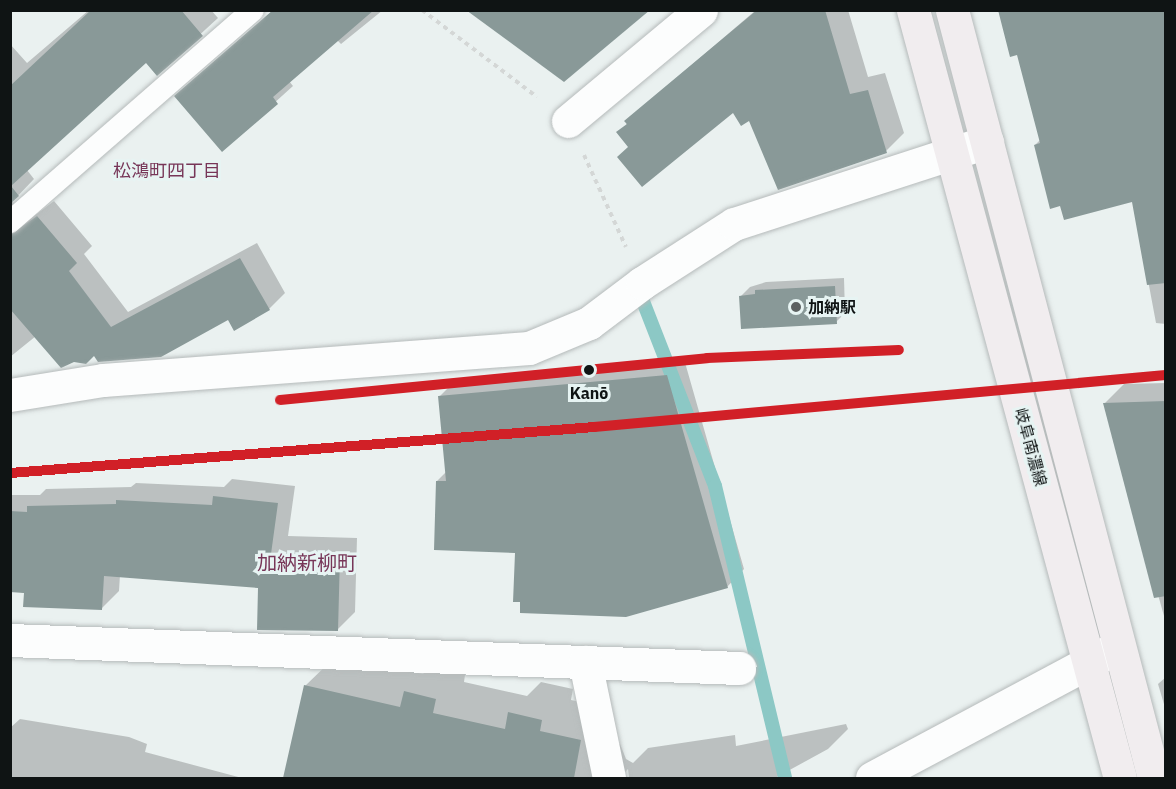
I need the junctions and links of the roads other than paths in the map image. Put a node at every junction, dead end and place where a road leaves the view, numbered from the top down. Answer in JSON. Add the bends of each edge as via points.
{"nodes":[{"id":1,"x":253,"y":10,"type":"edge"},
{"id":2,"x":701,"y":10,"type":"edge"},
{"id":3,"x":913,"y":10,"type":"edge"},
{"id":4,"x":952,"y":10,"type":"edge"},
{"id":5,"x":568,"y":121,"type":"dead end"},
{"id":6,"x":987,"y":142,"type":"junction"},
{"id":7,"x":952,"y":153,"type":"junction"},
{"id":8,"x":10,"y":222,"type":"edge"},
{"id":9,"x":10,"y":395,"type":"edge"},
{"id":10,"x":10,"y":640,"type":"edge"},
{"id":11,"x":1118,"y":647,"type":"junction"},
{"id":12,"x":585,"y":662,"type":"junction"},
{"id":13,"x":1087,"y":663,"type":"junction"},
{"id":14,"x":739,"y":668,"type":"dead end"},
{"id":15,"x":609,"y":778,"type":"edge"},
{"id":16,"x":872,"y":778,"type":"edge"},
{"id":17,"x":1120,"y":778,"type":"edge"},
{"id":18,"x":1154,"y":778,"type":"edge"}],
"edges":[{"from":1,"to":8,"type":"lane"},
{"from":2,"to":5,"type":"street"},
{"from":3,"to":7,"type":"main road","name":"岐阜南濃線"},
{"from":4,"to":6,"type":"main road","name":"岐阜南濃線"},
{"from":6,"to":7,"type":"street"},
{"from":6,"to":11,"type":"main road","name":"岐阜南濃線"},
{"from":7,"to":9,"type":"street","via":[[734,224],[642,283],[589,323],[529,348],[103,380]]},
{"from":7,"to":13,"type":"main road","name":"岐阜南濃線"},
{"from":10,"to":12,"type":"street"},
{"from":11,"to":13,"type":"street"},
{"from":11,"to":18,"type":"main road","name":"岐阜南濃線"},
{"from":12,"to":14,"type":"street"},
{"from":12,"to":15,"type":"street"},
{"from":13,"to":16,"type":"street"},
{"from":13,"to":17,"type":"main road","name":"岐阜南濃線"}]}
